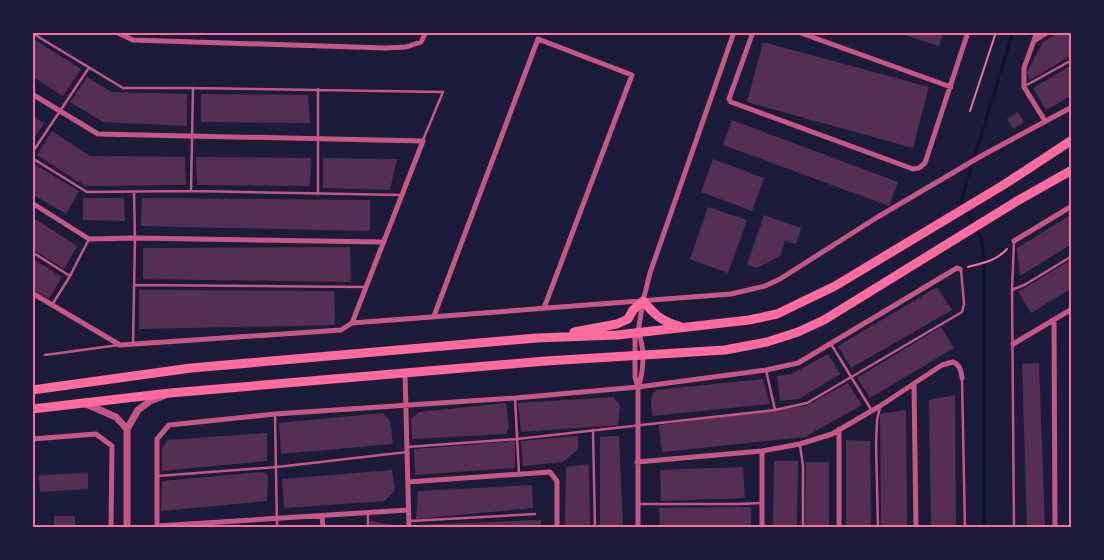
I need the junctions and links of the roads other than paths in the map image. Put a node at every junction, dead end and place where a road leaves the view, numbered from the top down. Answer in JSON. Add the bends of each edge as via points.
{"nodes":[{"id":1,"x":116,"y":32,"type":"edge"},
{"id":2,"x":426,"y":32,"type":"edge"},
{"id":3,"x":734,"y":32,"type":"edge"},
{"id":4,"x":753,"y":32,"type":"edge"},
{"id":5,"x":798,"y":32,"type":"edge"},
{"id":6,"x":968,"y":32,"type":"edge"},
{"id":7,"x":1037,"y":32,"type":"edge"},
{"id":8,"x":1048,"y":32,"type":"edge"},
{"id":9,"x":32,"y":34,"type":"edge"},
{"id":10,"x":1035,"y":40,"type":"junction"},
{"id":11,"x":1072,"y":60,"type":"edge"},
{"id":12,"x":88,"y":68,"type":"junction"},
{"id":13,"x":951,"y":87,"type":"junction"},
{"id":14,"x":1024,"y":87,"type":"junction"},
{"id":15,"x":193,"y":88,"type":"junction"},
{"id":16,"x":318,"y":90,"type":"junction"},
{"id":17,"x":32,"y":94,"type":"edge"},
{"id":18,"x":1072,"y":106,"type":"edge"},
{"id":19,"x":60,"y":111,"type":"junction"},
{"id":20,"x":1045,"y":121,"type":"junction"},
{"id":21,"x":191,"y":137,"type":"junction"},
{"id":22,"x":316,"y":139,"type":"junction"},
{"id":23,"x":1072,"y":140,"type":"edge"},
{"id":24,"x":422,"y":141,"type":"junction"},
{"id":25,"x":32,"y":153,"type":"edge"},
{"id":26,"x":32,"y":158,"type":"edge"},
{"id":27,"x":1072,"y":170,"type":"edge"},
{"id":28,"x":191,"y":191,"type":"junction"},
{"id":29,"x":134,"y":192,"type":"junction"},
{"id":30,"x":318,"y":194,"type":"junction"},
{"id":31,"x":402,"y":195,"type":"junction"},
{"id":32,"x":32,"y":203,"type":"edge"},
{"id":33,"x":1072,"y":206,"type":"edge"},
{"id":34,"x":135,"y":238,"type":"junction"},
{"id":35,"x":89,"y":239,"type":"junction"},
{"id":36,"x":1014,"y":241,"type":"joint"},
{"id":37,"x":384,"y":242,"type":"junction"},
{"id":38,"x":32,"y":252,"type":"edge"},
{"id":39,"x":1072,"y":256,"type":"edge"},
{"id":40,"x":960,"y":269,"type":"joint"},
{"id":41,"x":70,"y":276,"type":"junction"},
{"id":42,"x":134,"y":285,"type":"junction"},
{"id":43,"x":366,"y":286,"type":"junction"},
{"id":44,"x":1012,"y":290,"type":"junction"},
{"id":45,"x":32,"y":293,"type":"edge"},
{"id":46,"x":643,"y":301,"type":"junction"},
{"id":47,"x":52,"y":305,"type":"junction"},
{"id":48,"x":544,"y":308,"type":"junction"},
{"id":49,"x":1072,"y":309,"type":"edge"},
{"id":50,"x":434,"y":316,"type":"junction"},
{"id":51,"x":1054,"y":320,"type":"junction"},
{"id":52,"x":352,"y":322,"type":"junction"},
{"id":53,"x":687,"y":328,"type":"junction"},
{"id":54,"x":638,"y":332,"type":"junction"},
{"id":55,"x":537,"y":338,"type":"junction"},
{"id":56,"x":133,"y":344,"type":"junction"},
{"id":57,"x":831,"y":344,"type":"junction"},
{"id":58,"x":1013,"y":344,"type":"junction"},
{"id":59,"x":120,"y":345,"type":"junction"},
{"id":60,"x":45,"y":355,"type":"dead end"},
{"id":61,"x":638,"y":355,"type":"junction"},
{"id":62,"x":766,"y":370,"type":"junction"},
{"id":63,"x":405,"y":373,"type":"junction"},
{"id":64,"x":851,"y":376,"type":"junction"},
{"id":65,"x":962,"y":378,"type":"joint"},
{"id":66,"x":914,"y":384,"type":"junction"},
{"id":67,"x":638,"y":386,"type":"junction"},
{"id":68,"x":32,"y":390,"type":"edge"},
{"id":69,"x":170,"y":393,"type":"junction"},
{"id":70,"x":515,"y":398,"type":"junction"},
{"id":71,"x":82,"y":402,"type":"junction"},
{"id":72,"x":880,"y":406,"type":"junction"},
{"id":73,"x":406,"y":407,"type":"junction"},
{"id":74,"x":32,"y":409,"type":"edge"},
{"id":75,"x":775,"y":410,"type":"junction"},
{"id":76,"x":872,"y":411,"type":"junction"},
{"id":77,"x":275,"y":414,"type":"junction"},
{"id":78,"x":639,"y":425,"type":"junction"},
{"id":79,"x":127,"y":429,"type":"junction"},
{"id":80,"x":593,"y":430,"type":"junction"},
{"id":81,"x":839,"y":430,"type":"junction"},
{"id":82,"x":32,"y":439,"type":"edge"},
{"id":83,"x":517,"y":439,"type":"junction"},
{"id":84,"x":800,"y":444,"type":"junction"},
{"id":85,"x":407,"y":450,"type":"junction"},
{"id":86,"x":762,"y":451,"type":"junction"},
{"id":87,"x":637,"y":462,"type":"junction"},
{"id":88,"x":277,"y":467,"type":"junction"},
{"id":89,"x":519,"y":474,"type":"junction"},
{"id":90,"x":157,"y":476,"type":"junction"},
{"id":91,"x":408,"y":482,"type":"junction"},
{"id":92,"x":762,"y":503,"type":"junction"},
{"id":93,"x":637,"y":504,"type":"junction"},
{"id":94,"x":408,"y":510,"type":"junction"},
{"id":95,"x":368,"y":513,"type":"junction"},
{"id":96,"x":535,"y":514,"type":"dead end"},
{"id":97,"x":322,"y":516,"type":"junction"},
{"id":98,"x":277,"y":519,"type":"junction"},
{"id":99,"x":408,"y":521,"type":"junction"},
{"id":100,"x":229,"y":524,"type":"edge"},
{"id":101,"x":156,"y":527,"type":"edge"},
{"id":102,"x":111,"y":528,"type":"edge"},
{"id":103,"x":127,"y":528,"type":"edge"},
{"id":104,"x":277,"y":528,"type":"edge"},
{"id":105,"x":322,"y":528,"type":"edge"},
{"id":106,"x":368,"y":528,"type":"edge"},
{"id":107,"x":409,"y":528,"type":"edge"},
{"id":108,"x":557,"y":528,"type":"edge"},
{"id":109,"x":594,"y":528,"type":"edge"},
{"id":110,"x":638,"y":528,"type":"edge"},
{"id":111,"x":762,"y":528,"type":"edge"},
{"id":112,"x":803,"y":528,"type":"edge"},
{"id":113,"x":838,"y":528,"type":"edge"},
{"id":114,"x":878,"y":528,"type":"edge"},
{"id":115,"x":916,"y":528,"type":"edge"},
{"id":116,"x":965,"y":528,"type":"edge"},
{"id":117,"x":1014,"y":528,"type":"edge"},
{"id":118,"x":1056,"y":528,"type":"edge"}],
"edges":[{"from":1,"to":2,"type":"street","via":[[133,40],[385,48],[421,42]]},
{"from":3,"to":46,"type":"street"},
{"from":4,"to":13,"type":"street","via":[[729,99],[732,102],[913,169],[925,163]]},
{"from":5,"to":13,"type":"street"},
{"from":6,"to":13,"type":"street"},
{"from":7,"to":10,"type":"street"},
{"from":8,"to":10,"type":"street"},
{"from":9,"to":12,"type":"lane"},
{"from":10,"to":14,"type":"street","via":[[1024,68]]},
{"from":11,"to":14,"type":"lane"},
{"from":12,"to":15,"type":"lane","via":[[122,88]]},
{"from":12,"to":19,"type":"lane"},
{"from":14,"to":20,"type":"street"},
{"from":15,"to":16,"type":"lane"},
{"from":15,"to":21,"type":"lane"},
{"from":16,"to":22,"type":"lane"},
{"from":16,"to":24,"type":"lane","via":[[443,92]]},
{"from":17,"to":19,"type":"street"},
{"from":18,"to":20,"type":"street"},
{"from":19,"to":21,"type":"street","via":[[98,134]]},
{"from":19,"to":25,"type":"lane"},
{"from":20,"to":46,"type":"street","via":[[765,286],[731,294]]},
{"from":21,"to":22,"type":"street"},
{"from":21,"to":28,"type":"lane"},
{"from":22,"to":24,"type":"street"},
{"from":22,"to":30,"type":"lane"},
{"from":23,"to":53,"type":"highway","via":[[835,286],[777,314]]},
{"from":24,"to":31,"type":"street"},
{"from":26,"to":29,"type":"lane","via":[[87,192]]},
{"from":27,"to":61,"type":"highway","via":[[824,320],[798,332],[725,350]]},
{"from":28,"to":29,"type":"lane"},
{"from":28,"to":30,"type":"lane"},
{"from":29,"to":34,"type":"lane"},
{"from":30,"to":31,"type":"lane"},
{"from":31,"to":37,"type":"street"},
{"from":32,"to":35,"type":"street"},
{"from":33,"to":36,"type":"street"},
{"from":34,"to":35,"type":"street"},
{"from":34,"to":37,"type":"street"},
{"from":34,"to":42,"type":"lane"},
{"from":35,"to":41,"type":"lane"},
{"from":36,"to":44,"type":"lane"},
{"from":37,"to":43,"type":"street"},
{"from":38,"to":41,"type":"lane"},
{"from":39,"to":44,"type":"lane"},
{"from":40,"to":57,"type":"street"},
{"from":40,"to":64,"type":"lane","via":[[962,312]]},
{"from":41,"to":47,"type":"lane"},
{"from":42,"to":43,"type":"lane"},
{"from":42,"to":56,"type":"lane"},
{"from":43,"to":52,"type":"street"},
{"from":44,"to":58,"type":"lane"},
{"from":45,"to":47,"type":"street"},
{"from":46,"to":48,"type":"street"},
{"from":46,"to":53,"type":"highway","via":[[657,317]]},
{"from":46,"to":54,"type":"street"},
{"from":46,"to":55,"type":"highway","via":[[628,319],[617,324]]},
{"from":47,"to":59,"type":"street"},
{"from":48,"to":50,"type":"street"},
{"from":48,"to":50,"type":"street","via":[[632,75],[538,39]]},
{"from":49,"to":51,"type":"street"},
{"from":50,"to":52,"type":"street"},
{"from":51,"to":58,"type":"street"},
{"from":51,"to":118,"type":"street"},
{"from":52,"to":56,"type":"street","via":[[341,330]]},
{"from":53,"to":54,"type":"highway"},
{"from":54,"to":55,"type":"highway"},
{"from":54,"to":61,"type":"street","via":[[641,339]]},
{"from":55,"to":68,"type":"highway","via":[[191,368]]},
{"from":56,"to":59,"type":"street"},
{"from":57,"to":62,"type":"street","via":[[798,363]]},
{"from":57,"to":64,"type":"lane"},
{"from":58,"to":117,"type":"lane"},
{"from":59,"to":60,"type":"lane"},
{"from":61,"to":63,"type":"highway"},
{"from":61,"to":67,"type":"street","via":[[641,378]]},
{"from":62,"to":67,"type":"street"},
{"from":62,"to":75,"type":"lane"},
{"from":63,"to":69,"type":"highway"},
{"from":63,"to":73,"type":"street"},
{"from":64,"to":75,"type":"lane","via":[[807,403]]},
{"from":64,"to":76,"type":"lane"},
{"from":65,"to":66,"type":"street","via":[[958,364],[953,362],[942,365]]},
{"from":65,"to":116,"type":"lane"},
{"from":66,"to":72,"type":"street"},
{"from":66,"to":115,"type":"street"},
{"from":67,"to":70,"type":"street"},
{"from":67,"to":78,"type":"street"},
{"from":69,"to":71,"type":"highway"},
{"from":69,"to":79,"type":"street","via":[[138,410]]},
{"from":70,"to":73,"type":"street"},
{"from":70,"to":83,"type":"lane"},
{"from":71,"to":74,"type":"highway"},
{"from":71,"to":79,"type":"street","via":[[116,417]]},
{"from":72,"to":76,"type":"street"},
{"from":72,"to":114,"type":"lane","via":[[876,443]]},
{"from":73,"to":77,"type":"street"},
{"from":73,"to":85,"type":"street"},
{"from":75,"to":78,"type":"lane"},
{"from":76,"to":81,"type":"street"},
{"from":77,"to":88,"type":"lane"},
{"from":77,"to":90,"type":"street","via":[[170,425],[157,439]]},
{"from":78,"to":80,"type":"lane"},
{"from":78,"to":87,"type":"street"},
{"from":79,"to":103,"type":"street"},
{"from":80,"to":83,"type":"lane"},
{"from":80,"to":109,"type":"lane"},
{"from":81,"to":84,"type":"street"},
{"from":81,"to":113,"type":"street"},
{"from":82,"to":102,"type":"street","via":[[96,434],[112,446]]},
{"from":83,"to":85,"type":"lane"},
{"from":83,"to":89,"type":"lane"},
{"from":84,"to":86,"type":"street"},
{"from":84,"to":112,"type":"lane"},
{"from":85,"to":88,"type":"lane"},
{"from":85,"to":91,"type":"street"},
{"from":86,"to":87,"type":"street"},
{"from":86,"to":92,"type":"street"},
{"from":87,"to":93,"type":"street"},
{"from":88,"to":90,"type":"lane"},
{"from":88,"to":98,"type":"lane"},
{"from":89,"to":91,"type":"street"},
{"from":89,"to":108,"type":"street","via":[[550,472],[557,481]]},
{"from":90,"to":101,"type":"street"},
{"from":91,"to":94,"type":"street"},
{"from":92,"to":93,"type":"lane"},
{"from":92,"to":111,"type":"street"},
{"from":93,"to":110,"type":"street"},
{"from":94,"to":95,"type":"street"},
{"from":94,"to":99,"type":"street"},
{"from":95,"to":97,"type":"street"},
{"from":95,"to":106,"type":"lane"},
{"from":96,"to":99,"type":"lane"},
{"from":97,"to":98,"type":"street"},
{"from":97,"to":105,"type":"street"},
{"from":98,"to":100,"type":"street"},
{"from":98,"to":104,"type":"lane"},
{"from":99,"to":107,"type":"street"},
{"from":100,"to":101,"type":"street"}]}
